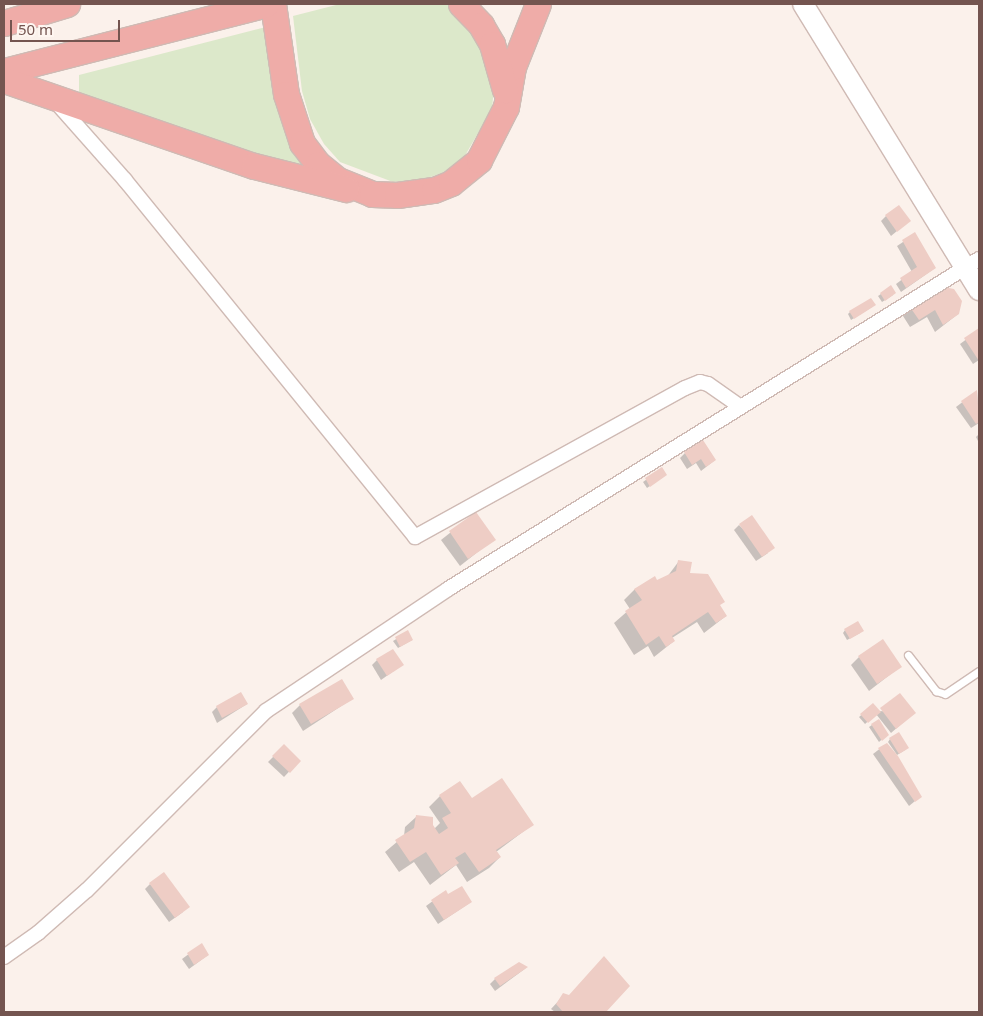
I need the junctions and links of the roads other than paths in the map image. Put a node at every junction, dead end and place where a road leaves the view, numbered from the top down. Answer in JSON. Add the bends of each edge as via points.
{"nodes":[{"id":1,"x":266,"y":4,"type":"edge"},
{"id":2,"x":273,"y":4,"type":"edge"},
{"id":3,"x":461,"y":4,"type":"edge"},
{"id":4,"x":538,"y":4,"type":"edge"},
{"id":5,"x":803,"y":4,"type":"edge"},
{"id":6,"x":60,"y":5,"type":"edge"},
{"id":7,"x":4,"y":23,"type":"edge"},
{"id":8,"x":4,"y":71,"type":"edge"},
{"id":9,"x":4,"y":80,"type":"edge"},
{"id":10,"x":48,"y":94,"type":"junction"},
{"id":11,"x":506,"y":107,"type":"junction"},
{"id":12,"x":372,"y":194,"type":"junction"},
{"id":13,"x":972,"y":263,"type":"edge"},
{"id":14,"x":979,"y":290,"type":"edge"},
{"id":15,"x":740,"y":406,"type":"junction"},
{"id":16,"x":908,"y":656,"type":"dead end"},
{"id":17,"x":979,"y":672,"type":"edge"},
{"id":18,"x":4,"y":957,"type":"edge"}],
"edges":[{"from":1,"to":8,"type":"highway"},
{"from":2,"to":12,"type":"highway","via":[[286,94],[302,143],[328,174],[354,189]]},
{"from":3,"to":11,"type":"highway","via":[[481,25],[492,44],[500,64]]},
{"from":4,"to":11,"type":"highway","via":[[513,67]]},
{"from":5,"to":13,"type":"street"},
{"from":6,"to":7,"type":"highway"},
{"from":9,"to":10,"type":"highway"},
{"from":10,"to":12,"type":"highway","via":[[254,166],[312,183]]},
{"from":10,"to":15,"type":"street","via":[[125,180],[415,537],[685,388],[700,382],[708,384]]},
{"from":11,"to":12,"type":"highway","via":[[479,160],[451,183],[416,194]]},
{"from":13,"to":14,"type":"street"},
{"from":13,"to":15,"type":"street"},
{"from":15,"to":18,"type":"street","via":[[448,589],[266,711],[87,890],[38,933]]},
{"from":16,"to":17,"type":"lane","via":[[936,690],[945,694]]}]}
